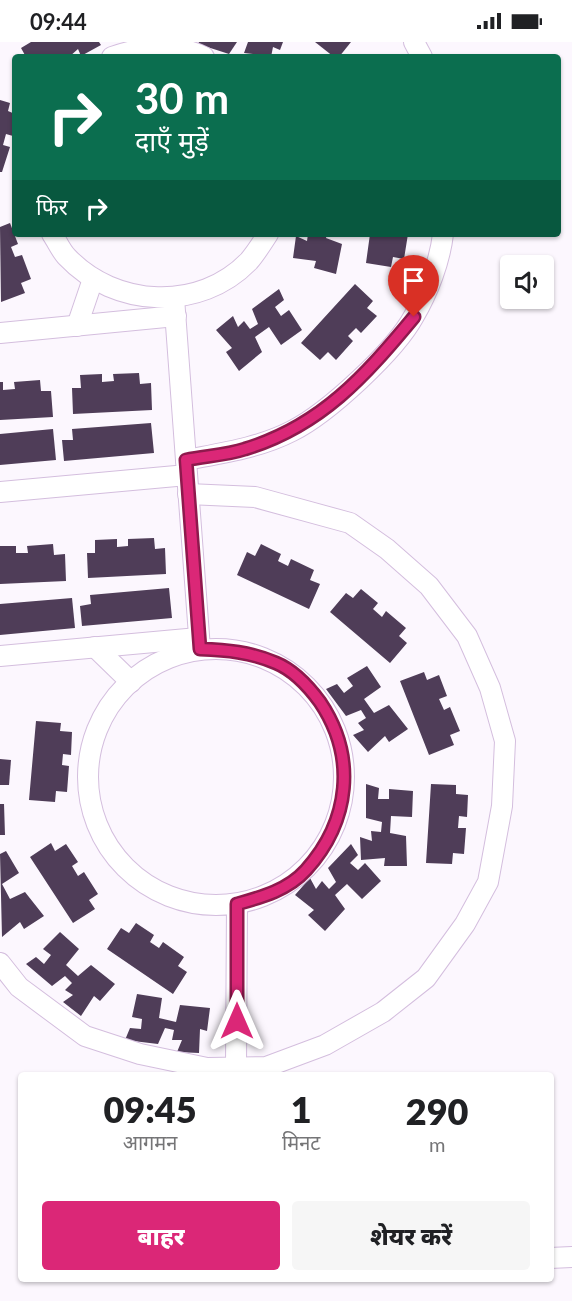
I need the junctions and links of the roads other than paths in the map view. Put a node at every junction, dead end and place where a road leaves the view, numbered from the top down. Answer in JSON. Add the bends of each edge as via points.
{"nodes":[{"id":1,"x":148,"y":45,"type":"edge"},
{"id":2,"x":121,"y":54,"type":"edge"},
{"id":3,"x":199,"y":54,"type":"edge"},
{"id":4,"x":54,"y":237,"type":"edge"},
{"id":5,"x":266,"y":237,"type":"edge"},
{"id":6,"x":443,"y":237,"type":"edge"},
{"id":7,"x":93,"y":279,"type":"junction"},
{"id":8,"x":175,"y":307,"type":"junction"},
{"id":9,"x":77,"y":326,"type":"junction"},
{"id":10,"x":0,"y":333,"type":"edge"},
{"id":11,"x":187,"y":476,"type":"junction"},
{"id":12,"x":0,"y":492,"type":"edge"},
{"id":13,"x":199,"y":644,"type":"junction"},
{"id":14,"x":95,"y":647,"type":"junction"},
{"id":15,"x":0,"y":656,"type":"edge"},
{"id":16,"x":131,"y":682,"type":"junction"},
{"id":17,"x":237,"y":904,"type":"junction"},
{"id":18,"x":0,"y":963,"type":"edge"},
{"id":19,"x":236,"y":1068,"type":"junction"},
{"id":20,"x":572,"y":1257,"type":"edge"},
{"id":21,"x":554,"y":1258,"type":"edge"}],
"edges":[{"from":1,"to":2,"type":"street"},
{"from":1,"to":3,"type":"street"},
{"from":4,"to":7,"type":"street","via":[[66,257]]},
{"from":5,"to":8,"type":"street","via":[[249,261],[215,286]]},
{"from":6,"to":11,"type":"street","via":[[441,252],[414,317],[337,401],[292,431]]},
{"from":7,"to":8,"type":"street"},
{"from":7,"to":9,"type":"street"},
{"from":8,"to":9,"type":"street"},
{"from":8,"to":11,"type":"street"},
{"from":9,"to":10,"type":"street"},
{"from":11,"to":12,"type":"street"},
{"from":11,"to":13,"type":"street"},
{"from":11,"to":19,"type":"street","via":[[350,523],[387,549],[429,586],[467,636],[490,688],[505,741],[502,806],[488,882],[465,924],[426,978],[383,1012],[325,1045],[266,1067]]},
{"from":13,"to":14,"type":"street"},
{"from":13,"to":16,"type":"street","via":[[157,662]]},
{"from":13,"to":17,"type":"street","via":[[240,650],[269,660],[310,688],[333,722],[344,761],[343,801],[329,840],[304,872],[271,895]]},
{"from":14,"to":15,"type":"street"},
{"from":14,"to":16,"type":"street"},
{"from":16,"to":17,"type":"street","via":[[98,727],[88,771],[93,816],[114,856],[147,886],[188,904]]},
{"from":17,"to":19,"type":"street"},
{"from":18,"to":19,"type":"street","via":[[19,987],[84,1036],[140,1054],[207,1068]]},
{"from":20,"to":21,"type":"street"}]}
